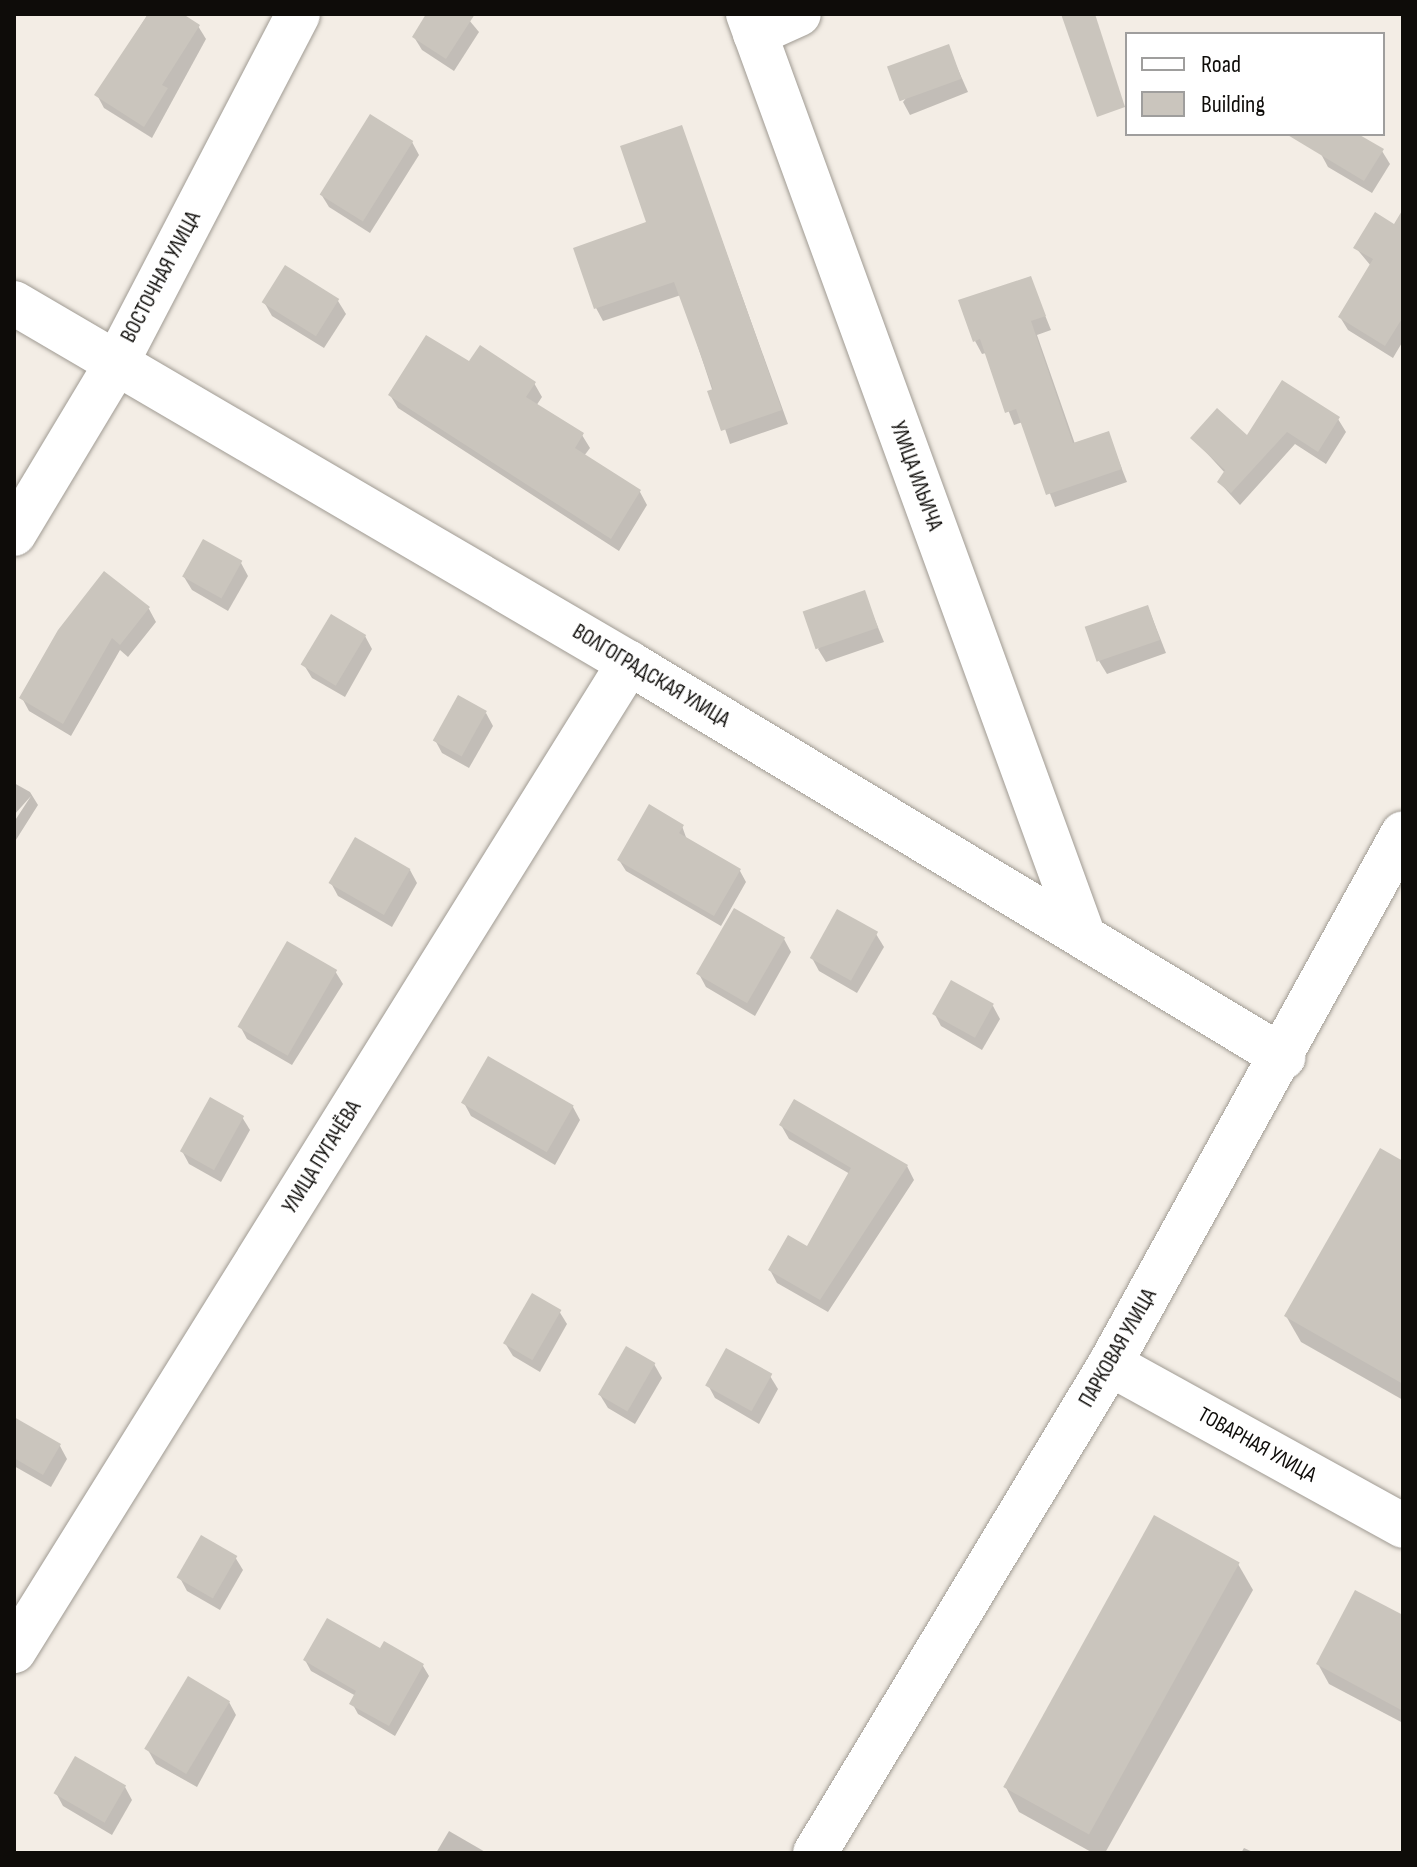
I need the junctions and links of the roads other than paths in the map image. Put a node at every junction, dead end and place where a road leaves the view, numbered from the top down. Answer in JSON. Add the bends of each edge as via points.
{"nodes":[{"id":1,"x":298,"y":14,"type":"edge"},
{"id":2,"x":799,"y":14,"type":"edge"},
{"id":3,"x":752,"y":24,"type":"edge"},
{"id":4,"x":14,"y":303,"type":"edge"},
{"id":5,"x":116,"y":364,"type":"junction"},
{"id":6,"x":14,"y":534,"type":"edge"},
{"id":7,"x":629,"y":663,"type":"junction"},
{"id":8,"x":1403,"y":833,"type":"edge"},
{"id":9,"x":1084,"y":937,"type":"junction"},
{"id":10,"x":1283,"y":1057,"type":"junction"},
{"id":11,"x":1110,"y":1364,"type":"junction"},
{"id":12,"x":1403,"y":1526,"type":"edge"},
{"id":13,"x":14,"y":1651,"type":"edge"},
{"id":14,"x":815,"y":1853,"type":"edge"}],
"edges":[{"from":1,"to":5,"type":"street","name":"ВОСТОЧНАЯ УЛИЦА"},
{"from":2,"to":3,"type":"street"},
{"from":3,"to":9,"type":"street","name":"УЛИЦА ИЛЬИЧА"},
{"from":4,"to":5,"type":"street","name":"ВОЛГОГРАДСКАЯ УЛИЦА"},
{"from":5,"to":6,"type":"street","name":"ВОСТОЧНАЯ УЛИЦА"},
{"from":5,"to":7,"type":"street","name":"ВОЛГОГРАДСКАЯ УЛИЦА"},
{"from":7,"to":9,"type":"street","name":"ВОЛГОГРАДСКАЯ УЛИЦА"},
{"from":7,"to":13,"type":"street","name":"УЛИЦА ПУГАЧЁВА"},
{"from":8,"to":10,"type":"street","name":"ПАРКОВАЯ УЛИЦА"},
{"from":9,"to":10,"type":"street","name":"ВОЛГОГРАДСКАЯ УЛИЦА"},
{"from":10,"to":11,"type":"street","name":"ПАРКОВАЯ УЛИЦА"},
{"from":11,"to":12,"type":"street","name":"ТОВАРНАЯ УЛИЦА"},
{"from":11,"to":14,"type":"street","name":"ПАРКОВАЯ УЛИЦА"}]}
